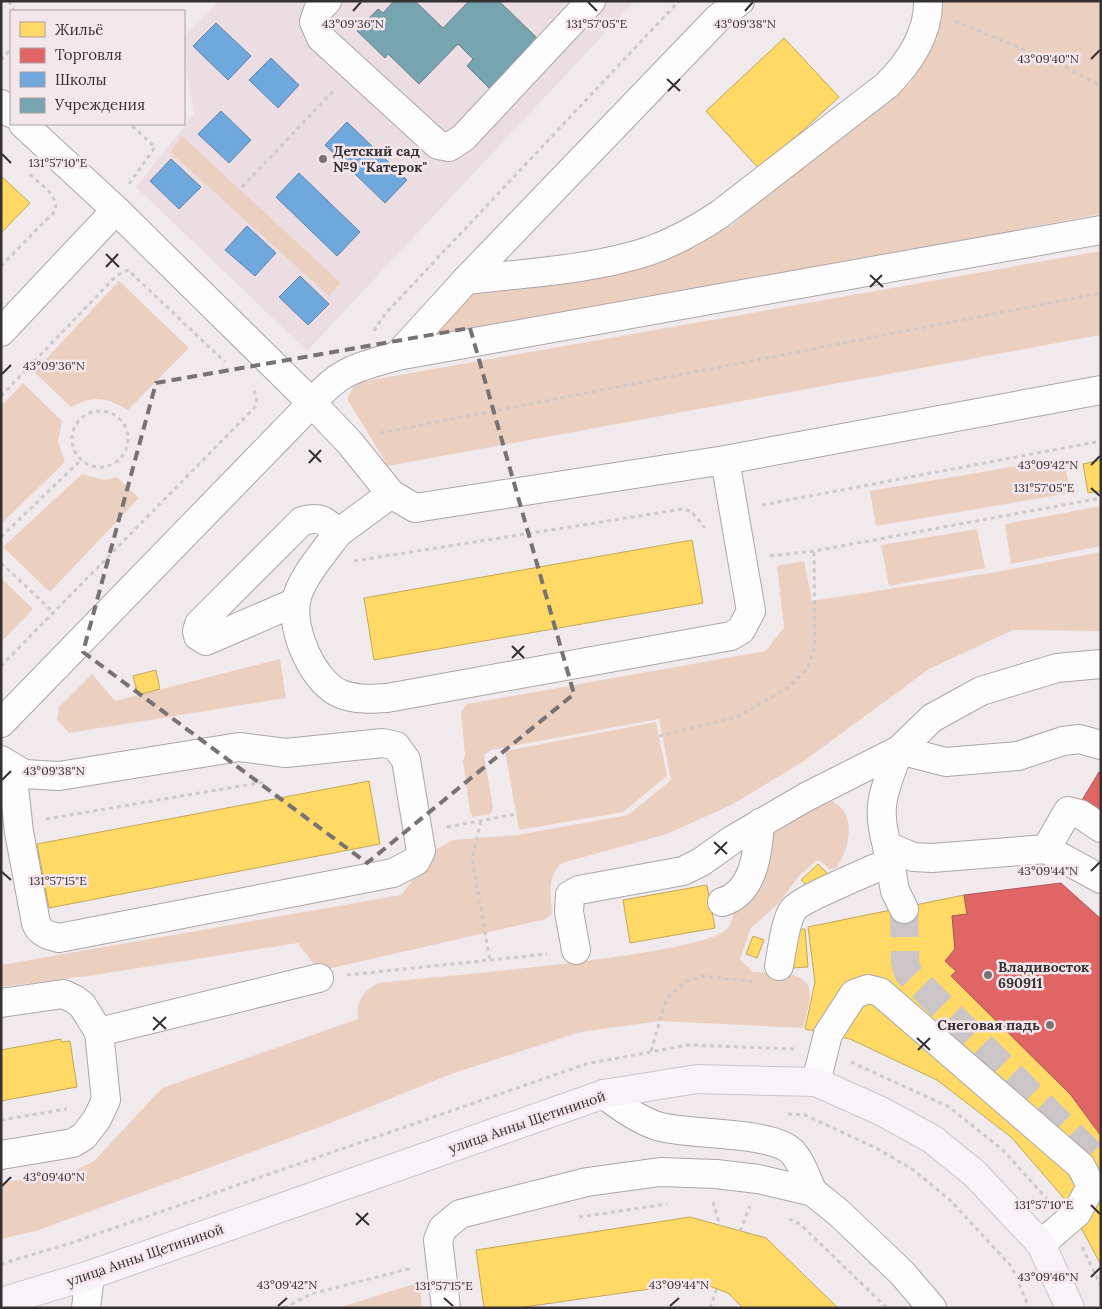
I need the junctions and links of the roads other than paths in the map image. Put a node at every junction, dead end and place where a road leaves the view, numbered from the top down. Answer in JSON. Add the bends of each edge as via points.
{"nodes":[{"id":1,"x":327,"y":1,"type":"edge"},
{"id":2,"x":591,"y":1,"type":"edge"},
{"id":3,"x":740,"y":1,"type":"edge"},
{"id":4,"x":928,"y":7,"type":"edge"},
{"id":5,"x":23,"y":125,"type":"edge"},
{"id":6,"x":116,"y":210,"type":"junction"},
{"id":7,"x":1101,"y":230,"type":"edge"},
{"id":8,"x":466,"y":280,"type":"junction"},
{"id":9,"x":1,"y":332,"type":"edge"},
{"id":10,"x":397,"y":356,"type":"junction"},
{"id":11,"x":1101,"y":390,"type":"edge"},
{"id":12,"x":312,"y":402,"type":"junction"},
{"id":13,"x":725,"y":460,"type":"junction"},
{"id":14,"x":390,"y":494,"type":"junction"},
{"id":15,"x":338,"y":533,"type":"junction"},
{"id":16,"x":296,"y":602,"type":"junction"},
{"id":17,"x":1101,"y":664,"type":"edge"},
{"id":18,"x":1,"y":723,"type":"edge"},
{"id":19,"x":1101,"y":745,"type":"edge"},
{"id":20,"x":899,"y":750,"type":"junction"},
{"id":21,"x":7,"y":764,"type":"edge"},
{"id":22,"x":760,"y":823,"type":"junction"},
{"id":23,"x":1101,"y":828,"type":"edge"},
{"id":24,"x":1046,"y":849,"type":"junction"},
{"id":25,"x":888,"y":854,"type":"junction"},
{"id":26,"x":1101,"y":879,"type":"edge"},
{"id":27,"x":722,"y":902,"type":"dead end"},
{"id":28,"x":904,"y":909,"type":"tunnel mouth"},
{"id":29,"x":576,"y":950,"type":"dead end"},
{"id":30,"x":779,"y":966,"type":"road end"},
{"id":31,"x":318,"y":978,"type":"road end"},
{"id":32,"x":1,"y":1003,"type":"edge"},
{"id":33,"x":99,"y":1032,"type":"junction"},
{"id":34,"x":816,"y":1082,"type":"junction"},
{"id":35,"x":604,"y":1094,"type":"junction"},
{"id":36,"x":1,"y":1155,"type":"edge"},
{"id":37,"x":812,"y":1192,"type":"junction"},
{"id":38,"x":1041,"y":1244,"type":"junction"},
{"id":39,"x":90,"y":1275,"type":"junction"},
{"id":40,"x":1,"y":1302,"type":"edge"},
{"id":41,"x":86,"y":1308,"type":"edge"},
{"id":42,"x":446,"y":1308,"type":"edge"},
{"id":43,"x":932,"y":1308,"type":"edge"},
{"id":44,"x":1070,"y":1308,"type":"edge"}],
"edges":[{"from":1,"to":2,"type":"lane","via":[[318,10],[314,22],[321,38],[438,145],[449,148],[464,138]]},
{"from":3,"to":8,"type":"lane","via":[[718,18]]},
{"from":4,"to":8,"type":"lane","via":[[917,45],[906,64],[887,85],[694,231],[648,251],[571,268]]},
{"from":5,"to":6,"type":"lane"},
{"from":6,"to":9,"type":"lane"},
{"from":6,"to":12,"type":"lane"},
{"from":7,"to":10,"type":"lane"},
{"from":8,"to":10,"type":"lane"},
{"from":10,"to":12,"type":"lane","via":[[350,369]]},
{"from":11,"to":13,"type":"lane"},
{"from":12,"to":14,"type":"lane"},
{"from":12,"to":18,"type":"lane"},
{"from":13,"to":14,"type":"lane","via":[[415,508]]},
{"from":13,"to":16,"type":"lane","via":[[750,611],[741,630],[730,636],[387,698],[359,699],[331,688],[311,665],[300,644]]},
{"from":14,"to":15,"type":"lane"},
{"from":15,"to":16,"type":"lane","via":[[313,568]]},
{"from":15,"to":16,"type":"lane","via":[[323,520],[302,521],[199,624],[198,636],[206,641]]},
{"from":17,"to":20,"type":"lane","via":[[1057,668],[981,691],[932,718]]},
{"from":19,"to":20,"type":"lane","via":[[1079,739],[1018,756],[946,762]]},
{"from":20,"to":22,"type":"lane"},
{"from":20,"to":25,"type":"lane","via":[[880,804]]},
{"from":21,"to":21,"type":"lane","via":[[35,776],[58,776],[239,747],[286,753],[383,743],[396,746],[406,760],[421,851],[416,861],[393,873],[59,938],[37,928]]},
{"from":22,"to":27,"type":"lane","via":[[758,851],[748,878],[738,895]]},
{"from":22,"to":29,"type":"lane","via":[[701,862],[683,870],[579,890],[570,895],[569,912]]},
{"from":23,"to":24,"type":"lane","via":[[1080,814],[1068,811]]},
{"from":24,"to":25,"type":"lane","via":[[932,858]]},
{"from":24,"to":26,"type":"lane"},
{"from":25,"to":28,"type":"lane","via":[[895,891]]},
{"from":25,"to":30,"type":"lane","via":[[793,908]]},
{"from":31,"to":33,"type":"lane"},
{"from":32,"to":33,"type":"lane","via":[[62,994],[82,1005]]},
{"from":33,"to":36,"type":"lane","via":[[106,1100],[98,1119],[84,1136],[73,1143]]},
{"from":34,"to":35,"type":"main road","name":"улица Анны Щетининой","via":[[697,1079]]},
{"from":34,"to":38,"type":"main road","name":"улица Анны Щетининой","via":[[932,1139],[974,1173]]},
{"from":34,"to":38,"type":"lane","via":[[828,1034],[854,994],[868,989],[880,992],[1081,1166],[1091,1186],[1077,1213]]},
{"from":35,"to":37,"type":"lane","via":[[626,1110],[658,1126],[762,1139],[784,1146],[794,1154]]},
{"from":35,"to":39,"type":"main road","name":"улица Анны Щетининой"},
{"from":37,"to":42,"type":"lane","via":[[758,1179],[660,1172],[587,1182],[460,1214],[443,1228],[438,1240]]},
{"from":37,"to":43,"type":"lane","via":[[902,1273]]},
{"from":38,"to":44,"type":"main road","name":"улица Анны Щетининой"},
{"from":39,"to":40,"type":"main road","name":"улица Анны Щетининой"},
{"from":39,"to":41,"type":"lane"}]}
